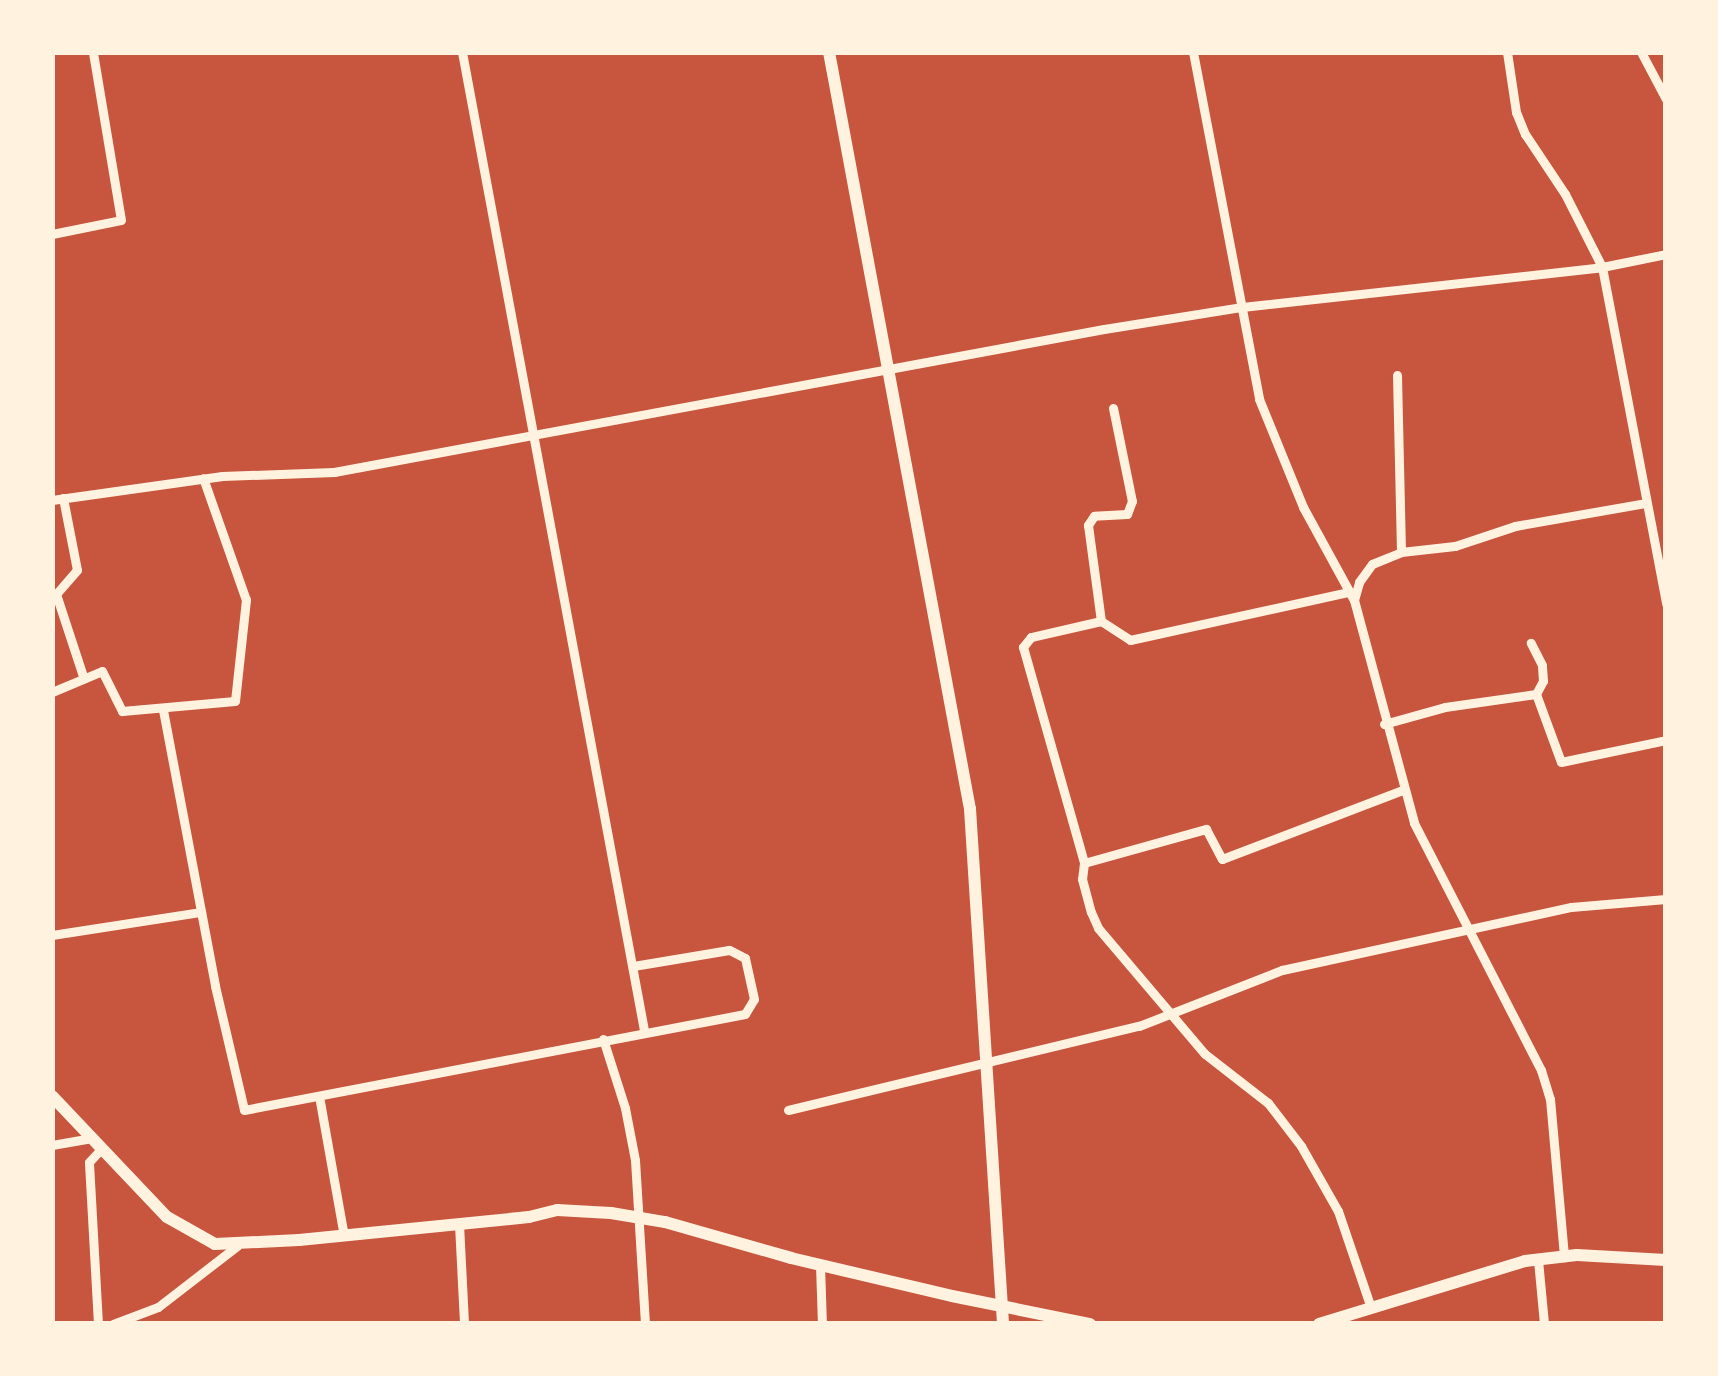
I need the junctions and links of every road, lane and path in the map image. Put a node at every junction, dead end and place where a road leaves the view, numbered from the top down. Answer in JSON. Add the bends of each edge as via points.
{"nodes":[{"id":1,"x":93,"y":52,"type":"edge"},
{"id":2,"x":462,"y":52,"type":"edge"},
{"id":3,"x":829,"y":52,"type":"edge"},
{"id":4,"x":1193,"y":52,"type":"edge"},
{"id":5,"x":1508,"y":52,"type":"edge"},
{"id":6,"x":1641,"y":52,"type":"edge"},
{"id":7,"x":1666,"y":98,"type":"edge"},
{"id":8,"x":52,"y":234,"type":"edge"},
{"id":9,"x":1666,"y":254,"type":"edge"},
{"id":10,"x":1602,"y":266,"type":"junction"},
{"id":11,"x":1242,"y":307,"type":"junction"},
{"id":12,"x":888,"y":372,"type":"junction"},
{"id":13,"x":1396,"y":375,"type":"dead end"},
{"id":14,"x":1113,"y":408,"type":"dead end"},
{"id":15,"x":534,"y":437,"type":"junction"},
{"id":16,"x":204,"y":478,"type":"junction"},
{"id":17,"x":58,"y":499,"type":"edge"},
{"id":18,"x":1644,"y":503,"type":"junction"},
{"id":19,"x":1401,"y":552,"type":"junction"},
{"id":20,"x":1352,"y":596,"type":"junction"},
{"id":21,"x":1666,"y":604,"type":"edge"},
{"id":22,"x":1101,"y":621,"type":"junction"},
{"id":23,"x":1531,"y":643,"type":"dead end"},
{"id":24,"x":84,"y":678,"type":"junction"},
{"id":25,"x":52,"y":692,"type":"edge"},
{"id":26,"x":1536,"y":694,"type":"junction"},
{"id":27,"x":163,"y":710,"type":"junction"},
{"id":28,"x":1384,"y":724,"type":"junction"},
{"id":29,"x":1666,"y":740,"type":"edge"},
{"id":30,"x":1404,"y":790,"type":"junction"},
{"id":31,"x":1084,"y":863,"type":"junction"},
{"id":32,"x":1666,"y":899,"type":"edge"},
{"id":33,"x":201,"y":912,"type":"junction"},
{"id":34,"x":1467,"y":930,"type":"junction"},
{"id":35,"x":52,"y":935,"type":"edge"},
{"id":36,"x":633,"y":966,"type":"junction"},
{"id":37,"x":1173,"y":1015,"type":"junction"},
{"id":38,"x":644,"y":1030,"type":"junction"},
{"id":39,"x":603,"y":1039,"type":"junction"},
{"id":40,"x":990,"y":1064,"type":"junction"},
{"id":41,"x":52,"y":1096,"type":"edge"},
{"id":42,"x":319,"y":1096,"type":"junction"},
{"id":43,"x":788,"y":1110,"type":"dead end"},
{"id":44,"x":90,"y":1138,"type":"junction"},
{"id":45,"x":52,"y":1145,"type":"edge"},
{"id":46,"x":100,"y":1150,"type":"junction"},
{"id":47,"x":641,"y":1218,"type":"junction"},
{"id":48,"x":459,"y":1224,"type":"junction"},
{"id":49,"x":344,"y":1236,"type":"junction"},
{"id":50,"x":237,"y":1246,"type":"junction"},
{"id":51,"x":1564,"y":1256,"type":"junction"},
{"id":52,"x":1538,"y":1260,"type":"junction"},
{"id":53,"x":1666,"y":1260,"type":"edge"},
{"id":54,"x":820,"y":1265,"type":"junction"},
{"id":55,"x":1002,"y":1307,"type":"junction"},
{"id":56,"x":1371,"y":1308,"type":"junction"},
{"id":57,"x":98,"y":1324,"type":"edge"},
{"id":58,"x":113,"y":1324,"type":"edge"},
{"id":59,"x":464,"y":1324,"type":"edge"},
{"id":60,"x":645,"y":1324,"type":"edge"},
{"id":61,"x":822,"y":1324,"type":"edge"},
{"id":62,"x":1003,"y":1324,"type":"edge"},
{"id":63,"x":1090,"y":1324,"type":"edge"},
{"id":64,"x":1319,"y":1324,"type":"edge"},
{"id":65,"x":1544,"y":1324,"type":"edge"}],
"edges":[{"from":1,"to":8,"type":"street","via":[[121,220]]},
{"from":2,"to":15,"type":"street"},
{"from":3,"to":12,"type":"main road"},
{"from":4,"to":11,"type":"street"},
{"from":5,"to":10,"type":"street","via":[[1525,134],[1566,194]]},
{"from":6,"to":7,"type":"street"},
{"from":9,"to":10,"type":"street"},
{"from":10,"to":11,"type":"street"},
{"from":10,"to":18,"type":"street"},
{"from":11,"to":12,"type":"street"},
{"from":11,"to":20,"type":"street","via":[[1274,444]]},
{"from":12,"to":15,"type":"street"},
{"from":12,"to":40,"type":"main road","via":[[970,810]]},
{"from":13,"to":19,"type":"street"},
{"from":14,"to":22,"type":"street","via":[[1132,500],[1126,514],[1094,516],[1088,524]]},
{"from":15,"to":16,"type":"street","via":[[334,472]]},
{"from":15,"to":36,"type":"street"},
{"from":16,"to":17,"type":"street"},
{"from":16,"to":27,"type":"street","via":[[246,600],[234,701]]},
{"from":17,"to":24,"type":"street","via":[[77,570],[56,594]]},
{"from":18,"to":19,"type":"street"},
{"from":18,"to":21,"type":"street"},
{"from":19,"to":20,"type":"street","via":[[1372,564]]},
{"from":20,"to":22,"type":"street","via":[[1130,640]]},
{"from":20,"to":28,"type":"street"},
{"from":22,"to":31,"type":"street","via":[[1031,638],[1023,647]]},
{"from":23,"to":26,"type":"street","via":[[1542,665]]},
{"from":24,"to":25,"type":"street"},
{"from":24,"to":27,"type":"street","via":[[102,671],[122,711]]},
{"from":26,"to":28,"type":"street","via":[[1444,707]]},
{"from":26,"to":29,"type":"street","via":[[1561,762]]},
{"from":27,"to":33,"type":"street"},
{"from":28,"to":30,"type":"street"},
{"from":30,"to":31,"type":"street","via":[[1222,859],[1206,829]]},
{"from":30,"to":34,"type":"street"},
{"from":31,"to":37,"type":"street","via":[[1082,880],[1098,928]]},
{"from":32,"to":34,"type":"street","via":[[1571,907]]},
{"from":33,"to":35,"type":"street"},
{"from":33,"to":42,"type":"street","via":[[244,1110]]},
{"from":34,"to":37,"type":"street","via":[[1282,970]]},
{"from":34,"to":51,"type":"street","via":[[1550,1099]]},
{"from":36,"to":38,"type":"street"},
{"from":36,"to":38,"type":"street","via":[[729,950],[744,958],[754,999],[745,1014]]},
{"from":37,"to":40,"type":"street"},
{"from":37,"to":56,"type":"street","via":[[1205,1054],[1268,1103],[1301,1146],[1338,1211]]},
{"from":38,"to":39,"type":"street"},
{"from":39,"to":42,"type":"street"},
{"from":39,"to":47,"type":"street","via":[[626,1108]]},
{"from":40,"to":43,"type":"street"},
{"from":40,"to":55,"type":"main road"},
{"from":41,"to":44,"type":"main road"},
{"from":42,"to":49,"type":"street"},
{"from":44,"to":45,"type":"street"},
{"from":44,"to":46,"type":"main road"},
{"from":46,"to":50,"type":"main road","via":[[187,1231]]},
{"from":46,"to":57,"type":"street","via":[[89,1162]]},
{"from":47,"to":48,"type":"main road","via":[[557,1210]]},
{"from":47,"to":54,"type":"main road"},
{"from":47,"to":60,"type":"street"},
{"from":48,"to":49,"type":"main road"},
{"from":48,"to":59,"type":"street"},
{"from":49,"to":50,"type":"main road"},
{"from":50,"to":58,"type":"street","via":[[158,1307]]},
{"from":51,"to":52,"type":"main road"},
{"from":51,"to":53,"type":"main road"},
{"from":52,"to":56,"type":"main road"},
{"from":52,"to":65,"type":"street"},
{"from":54,"to":55,"type":"main road"},
{"from":54,"to":61,"type":"street"},
{"from":55,"to":62,"type":"main road"},
{"from":55,"to":63,"type":"main road"},
{"from":56,"to":64,"type":"main road"}]}
